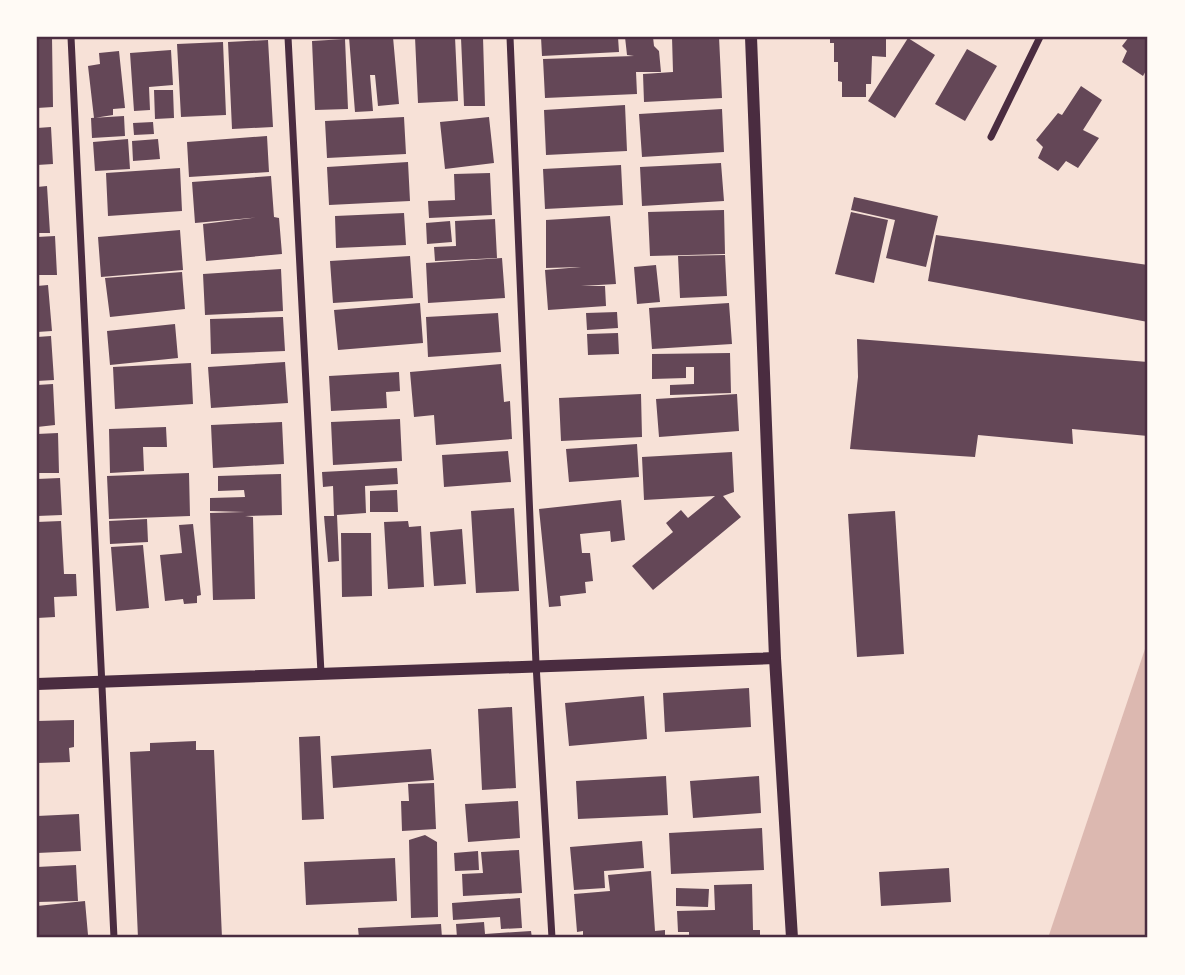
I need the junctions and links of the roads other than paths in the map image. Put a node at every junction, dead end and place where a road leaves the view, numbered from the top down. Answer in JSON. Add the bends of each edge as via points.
{"nodes":[{"id":1,"x":71,"y":37,"type":"edge"},
{"id":2,"x":288,"y":37,"type":"edge"},
{"id":3,"x":510,"y":37,"type":"edge"},
{"id":4,"x":751,"y":37,"type":"edge"},
{"id":5,"x":1040,"y":37,"type":"edge"},
{"id":6,"x":990,"y":137,"type":"dead end"},
{"id":7,"x":775,"y":658,"type":"junction"},
{"id":8,"x":537,"y":664,"type":"junction"},
{"id":9,"x":321,"y":673,"type":"junction"},
{"id":10,"x":103,"y":682,"type":"junction"},
{"id":11,"x":37,"y":684,"type":"edge"},
{"id":12,"x":114,"y":938,"type":"edge"},
{"id":13,"x":552,"y":938,"type":"edge"},
{"id":14,"x":792,"y":938,"type":"edge"}],
"edges":[{"from":1,"to":10,"type":"street"},
{"from":2,"to":9,"type":"street"},
{"from":3,"to":8,"type":"street"},
{"from":4,"to":7,"type":"street"},
{"from":5,"to":6,"type":"street"},
{"from":7,"to":8,"type":"street"},
{"from":7,"to":14,"type":"street"},
{"from":8,"to":9,"type":"street"},
{"from":8,"to":13,"type":"street"},
{"from":9,"to":10,"type":"street"},
{"from":10,"to":11,"type":"street"},
{"from":10,"to":12,"type":"street"}]}
